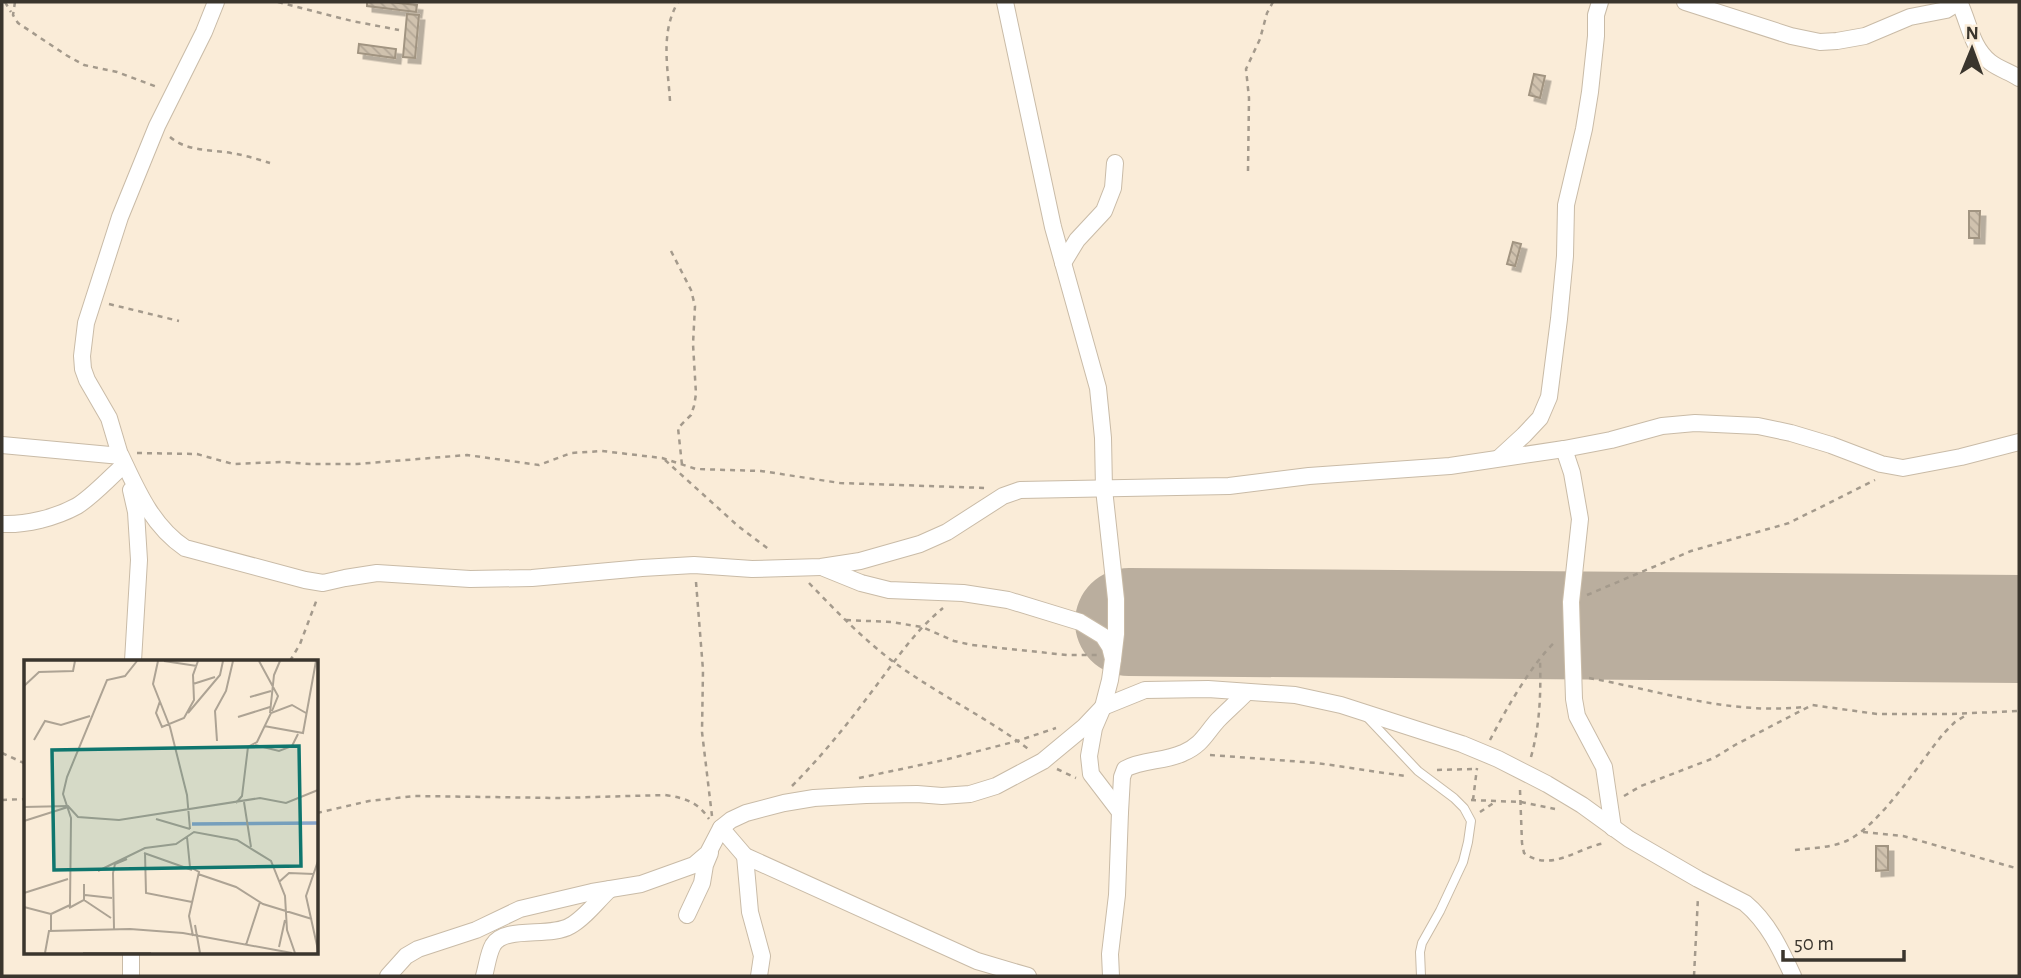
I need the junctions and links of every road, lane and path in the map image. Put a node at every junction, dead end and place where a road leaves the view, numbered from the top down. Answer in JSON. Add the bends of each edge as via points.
{"nodes":[{"id":1,"x":5,"y":2,"type":"edge"},
{"id":2,"x":15,"y":2,"type":"edge"},
{"id":3,"x":216,"y":2,"type":"edge"},
{"id":4,"x":278,"y":2,"type":"edge"},
{"id":5,"x":678,"y":2,"type":"edge"},
{"id":6,"x":1005,"y":2,"type":"edge"},
{"id":7,"x":1273,"y":2,"type":"edge"},
{"id":8,"x":1600,"y":2,"type":"edge"},
{"id":9,"x":1685,"y":2,"type":"edge"},
{"id":10,"x":1959,"y":2,"type":"edge"},
{"id":11,"x":13,"y":15,"type":"junction"},
{"id":12,"x":398,"y":30,"type":"dead end"},
{"id":13,"x":2019,"y":78,"type":"edge"},
{"id":14,"x":173,"y":93,"type":"junction"},
{"id":15,"x":670,"y":101,"type":"dead end"},
{"id":16,"x":158,"y":126,"type":"junction"},
{"id":17,"x":270,"y":163,"type":"dead end"},
{"id":18,"x":1115,"y":163,"type":"dead end"},
{"id":19,"x":1248,"y":171,"type":"dead end"},
{"id":20,"x":671,"y":251,"type":"dead end"},
{"id":21,"x":1063,"y":263,"type":"junction"},
{"id":22,"x":92,"y":301,"type":"junction"},
{"id":23,"x":179,"y":321,"type":"dead end"},
{"id":24,"x":2019,"y":442,"type":"edge"},
{"id":25,"x":2,"y":446,"type":"edge"},
{"id":26,"x":1564,"y":449,"type":"junction"},
{"id":27,"x":121,"y":458,"type":"junction"},
{"id":28,"x":663,"y":458,"type":"junction"},
{"id":29,"x":1499,"y":458,"type":"junction"},
{"id":30,"x":682,"y":465,"type":"junction"},
{"id":31,"x":1903,"y":468,"type":"junction"},
{"id":32,"x":989,"y":488,"type":"dead end"},
{"id":33,"x":1104,"y":489,"type":"junction"},
{"id":34,"x":2,"y":524,"type":"edge"},
{"id":35,"x":695,"y":565,"type":"junction"},
{"id":36,"x":821,"y":567,"type":"junction"},
{"id":37,"x":793,"y":568,"type":"junction"},
{"id":38,"x":323,"y":583,"type":"junction"},
{"id":39,"x":962,"y":593,"type":"junction"},
{"id":40,"x":1571,"y":602,"type":"junction"},
{"id":41,"x":846,"y":620,"type":"junction"},
{"id":42,"x":922,"y":627,"type":"junction"},
{"id":43,"x":1571,"y":629,"type":"junction"},
{"id":44,"x":1113,"y":657,"type":"junction"},
{"id":45,"x":133,"y":660,"type":"edge"},
{"id":46,"x":291,"y":660,"type":"edge"},
{"id":47,"x":1540,"y":660,"type":"junction"},
{"id":48,"x":893,"y":662,"type":"junction"},
{"id":49,"x":1572,"y":675,"type":"junction"},
{"id":50,"x":1246,"y":693,"type":"junction"},
{"id":51,"x":1103,"y":707,"type":"junction"},
{"id":52,"x":1807,"y":707,"type":"junction"},
{"id":53,"x":1362,"y":711,"type":"junction"},
{"id":54,"x":2019,"y":711,"type":"edge"},
{"id":55,"x":1971,"y":713,"type":"junction"},
{"id":56,"x":1017,"y":741,"type":"junction"},
{"id":57,"x":2,"y":752,"type":"edge"},
{"id":58,"x":1185,"y":752,"type":"junction"},
{"id":59,"x":1484,"y":753,"type":"junction"},
{"id":60,"x":1043,"y":761,"type":"junction"},
{"id":61,"x":24,"y":763,"type":"edge"},
{"id":62,"x":1477,"y":769,"type":"junction"},
{"id":63,"x":1485,"y":770,"type":"dead end"},
{"id":64,"x":1418,"y":771,"type":"junction"},
{"id":65,"x":1525,"y":773,"type":"junction"},
{"id":66,"x":860,"y":778,"type":"dead end"},
{"id":67,"x":1427,"y":779,"type":"junction"},
{"id":68,"x":1079,"y":780,"type":"dead end"},
{"id":69,"x":792,"y":785,"type":"dead end"},
{"id":70,"x":1454,"y":798,"type":"junction"},
{"id":71,"x":24,"y":799,"type":"edge"},
{"id":72,"x":2,"y":800,"type":"edge"},
{"id":73,"x":1473,"y":800,"type":"junction"},
{"id":74,"x":1498,"y":801,"type":"junction"},
{"id":75,"x":1521,"y":802,"type":"junction"},
{"id":76,"x":1610,"y":811,"type":"junction"},
{"id":77,"x":1120,"y":812,"type":"junction"},
{"id":78,"x":1480,"y":812,"type":"dead end"},
{"id":79,"x":1565,"y":812,"type":"dead end"},
{"id":80,"x":318,"y":813,"type":"edge"},
{"id":81,"x":721,"y":828,"type":"junction"},
{"id":82,"x":1613,"y":828,"type":"junction"},
{"id":83,"x":1862,"y":832,"type":"junction"},
{"id":84,"x":1629,"y":839,"type":"junction"},
{"id":85,"x":712,"y":847,"type":"junction"},
{"id":86,"x":1795,"y":850,"type":"dead end"},
{"id":87,"x":745,"y":856,"type":"junction"},
{"id":88,"x":2019,"y":869,"type":"edge"},
{"id":89,"x":1698,"y":880,"type":"junction"},
{"id":90,"x":610,"y":889,"type":"junction"},
{"id":91,"x":687,"y":915,"type":"dead end"},
{"id":92,"x":131,"y":954,"type":"edge"},
{"id":93,"x":131,"y":976,"type":"edge"},
{"id":94,"x":388,"y":976,"type":"edge"},
{"id":95,"x":484,"y":976,"type":"edge"},
{"id":96,"x":759,"y":976,"type":"edge"},
{"id":97,"x":1028,"y":976,"type":"edge"},
{"id":98,"x":1111,"y":976,"type":"edge"},
{"id":99,"x":1421,"y":976,"type":"edge"},
{"id":100,"x":1694,"y":976,"type":"edge"},
{"id":101,"x":1793,"y":976,"type":"edge"}],
"edges":[{"from":1,"to":11,"type":"path"},
{"from":2,"to":11,"type":"path"},
{"from":3,"to":14,"type":"street"},
{"from":4,"to":12,"type":"path"},
{"from":5,"to":15,"type":"path","via":[[666,44]]},
{"from":6,"to":21,"type":"street"},
{"from":7,"to":19,"type":"path","via":[[1246,69]]},
{"from":8,"to":29,"type":"street","via":[[1590,93],[1566,205],[1565,256],[1549,397],[1540,418]]},
{"from":9,"to":10,"type":"street","via":[[1790,36],[1828,42],[1865,36]]},
{"from":10,"to":13,"type":"street","via":[[1982,55]]},
{"from":11,"to":14,"type":"path","via":[[77,62]]},
{"from":14,"to":16,"type":"street"},
{"from":16,"to":17,"type":"path","via":[[178,144]]},
{"from":16,"to":22,"type":"street"},
{"from":18,"to":21,"type":"street","via":[[1113,188],[1104,211]]},
{"from":20,"to":30,"type":"path","via":[[695,306],[696,394],[691,415],[678,428]]},
{"from":21,"to":33,"type":"street","via":[[1098,388]]},
{"from":22,"to":23,"type":"path"},
{"from":22,"to":27,"type":"street","via":[[83,369],[109,418]]},
{"from":24,"to":31,"type":"street"},
{"from":25,"to":27,"type":"street"},
{"from":26,"to":29,"type":"street"},
{"from":26,"to":31,"type":"street","via":[[1662,426],[1728,424],[1791,433]]},
{"from":26,"to":40,"type":"street","via":[[1580,519]]},
{"from":27,"to":28,"type":"path","via":[[197,454],[233,464],[356,464],[467,455],[539,466],[571,453]]},
{"from":27,"to":34,"type":"street","via":[[79,505],[45,519]]},
{"from":27,"to":38,"type":"street","via":[[149,511],[185,548]]},
{"from":27,"to":45,"type":"street","via":[[136,512],[139,560]]},
{"from":28,"to":30,"type":"path"},
{"from":28,"to":37,"type":"path"},
{"from":29,"to":33,"type":"street","via":[[1229,486]]},
{"from":30,"to":32,"type":"path","via":[[840,483]]},
{"from":31,"to":40,"type":"path","via":[[1789,523],[1691,551]]},
{"from":33,"to":36,"type":"street","via":[[1020,490],[920,544]]},
{"from":33,"to":44,"type":"street","via":[[1116,599]]},
{"from":35,"to":37,"type":"street"},
{"from":35,"to":38,"type":"street","via":[[532,578],[377,573]]},
{"from":35,"to":80,"type":"path","via":[[703,670],[702,732],[712,823],[695,803],[665,795],[415,796]]},
{"from":36,"to":37,"type":"street"},
{"from":36,"to":39,"type":"street","via":[[889,590]]},
{"from":37,"to":41,"type":"path"},
{"from":38,"to":46,"type":"path"},
{"from":39,"to":42,"type":"path"},
{"from":39,"to":44,"type":"street","via":[[1008,600],[1080,622],[1103,636]]},
{"from":40,"to":43,"type":"street"},
{"from":41,"to":42,"type":"path"},
{"from":41,"to":48,"type":"path"},
{"from":42,"to":44,"type":"path","via":[[972,645]]},
{"from":42,"to":48,"type":"path"},
{"from":43,"to":47,"type":"path"},
{"from":43,"to":49,"type":"street"},
{"from":44,"to":51,"type":"street"},
{"from":47,"to":59,"type":"path"},
{"from":47,"to":65,"type":"path","via":[[1538,731]]},
{"from":48,"to":56,"type":"path"},
{"from":48,"to":69,"type":"path","via":[[841,734]]},
{"from":49,"to":52,"type":"path","via":[[1733,707]]},
{"from":49,"to":76,"type":"street","via":[[1577,716],[1604,767]]},
{"from":50,"to":51,"type":"street","via":[[1145,690]]},
{"from":50,"to":53,"type":"street","via":[[1295,695]]},
{"from":50,"to":58,"type":"street","via":[[1206,738]]},
{"from":51,"to":60,"type":"street"},
{"from":51,"to":77,"type":"street","via":[[1088,756],[1091,774]]},
{"from":52,"to":55,"type":"path","via":[[1877,715]]},
{"from":52,"to":76,"type":"path","via":[[1714,758],[1641,786],[1624,795]]},
{"from":53,"to":59,"type":"street"},
{"from":53,"to":64,"type":"lane"},
{"from":54,"to":55,"type":"path"},
{"from":55,"to":83,"type":"path","via":[[1944,733]]},
{"from":56,"to":60,"type":"path"},
{"from":56,"to":66,"type":"path"},
{"from":57,"to":61,"type":"path"},
{"from":58,"to":67,"type":"path","via":[[1317,763]]},
{"from":58,"to":77,"type":"street","via":[[1125,769]]},
{"from":59,"to":62,"type":"path"},
{"from":59,"to":65,"type":"street"},
{"from":60,"to":68,"type":"path"},
{"from":60,"to":81,"type":"street","via":[[970,794],[814,798],[747,813]]},
{"from":62,"to":63,"type":"path"},
{"from":62,"to":64,"type":"path"},
{"from":62,"to":73,"type":"path"},
{"from":64,"to":67,"type":"lane"},
{"from":65,"to":82,"type":"street"},
{"from":67,"to":70,"type":"lane"},
{"from":70,"to":73,"type":"path"},
{"from":70,"to":99,"type":"lane","via":[[1471,821],[1468,842],[1463,862],[1422,943]]},
{"from":71,"to":72,"type":"path"},
{"from":73,"to":74,"type":"path"},
{"from":74,"to":75,"type":"path"},
{"from":74,"to":78,"type":"path"},
{"from":75,"to":79,"type":"path"},
{"from":75,"to":84,"type":"path","via":[[1522,843],[1531,859],[1562,859],[1594,845]]},
{"from":76,"to":82,"type":"street"},
{"from":77,"to":98,"type":"street"},
{"from":81,"to":85,"type":"street"},
{"from":81,"to":87,"type":"street"},
{"from":82,"to":84,"type":"street"},
{"from":83,"to":86,"type":"path","via":[[1844,842]]},
{"from":83,"to":88,"type":"path","via":[[1903,836]]},
{"from":84,"to":89,"type":"street"},
{"from":85,"to":90,"type":"street","via":[[681,871]]},
{"from":85,"to":91,"type":"street"},
{"from":87,"to":96,"type":"street","via":[[750,912],[762,956]]},
{"from":87,"to":97,"type":"street","via":[[977,961]]},
{"from":89,"to":100,"type":"path"},
{"from":89,"to":101,"type":"street","via":[[1754,911],[1776,940]]},
{"from":90,"to":94,"type":"street","via":[[520,909],[418,949]]},
{"from":90,"to":95,"type":"street","via":[[570,927],[506,934],[495,941]]},
{"from":92,"to":93,"type":"street"}]}
